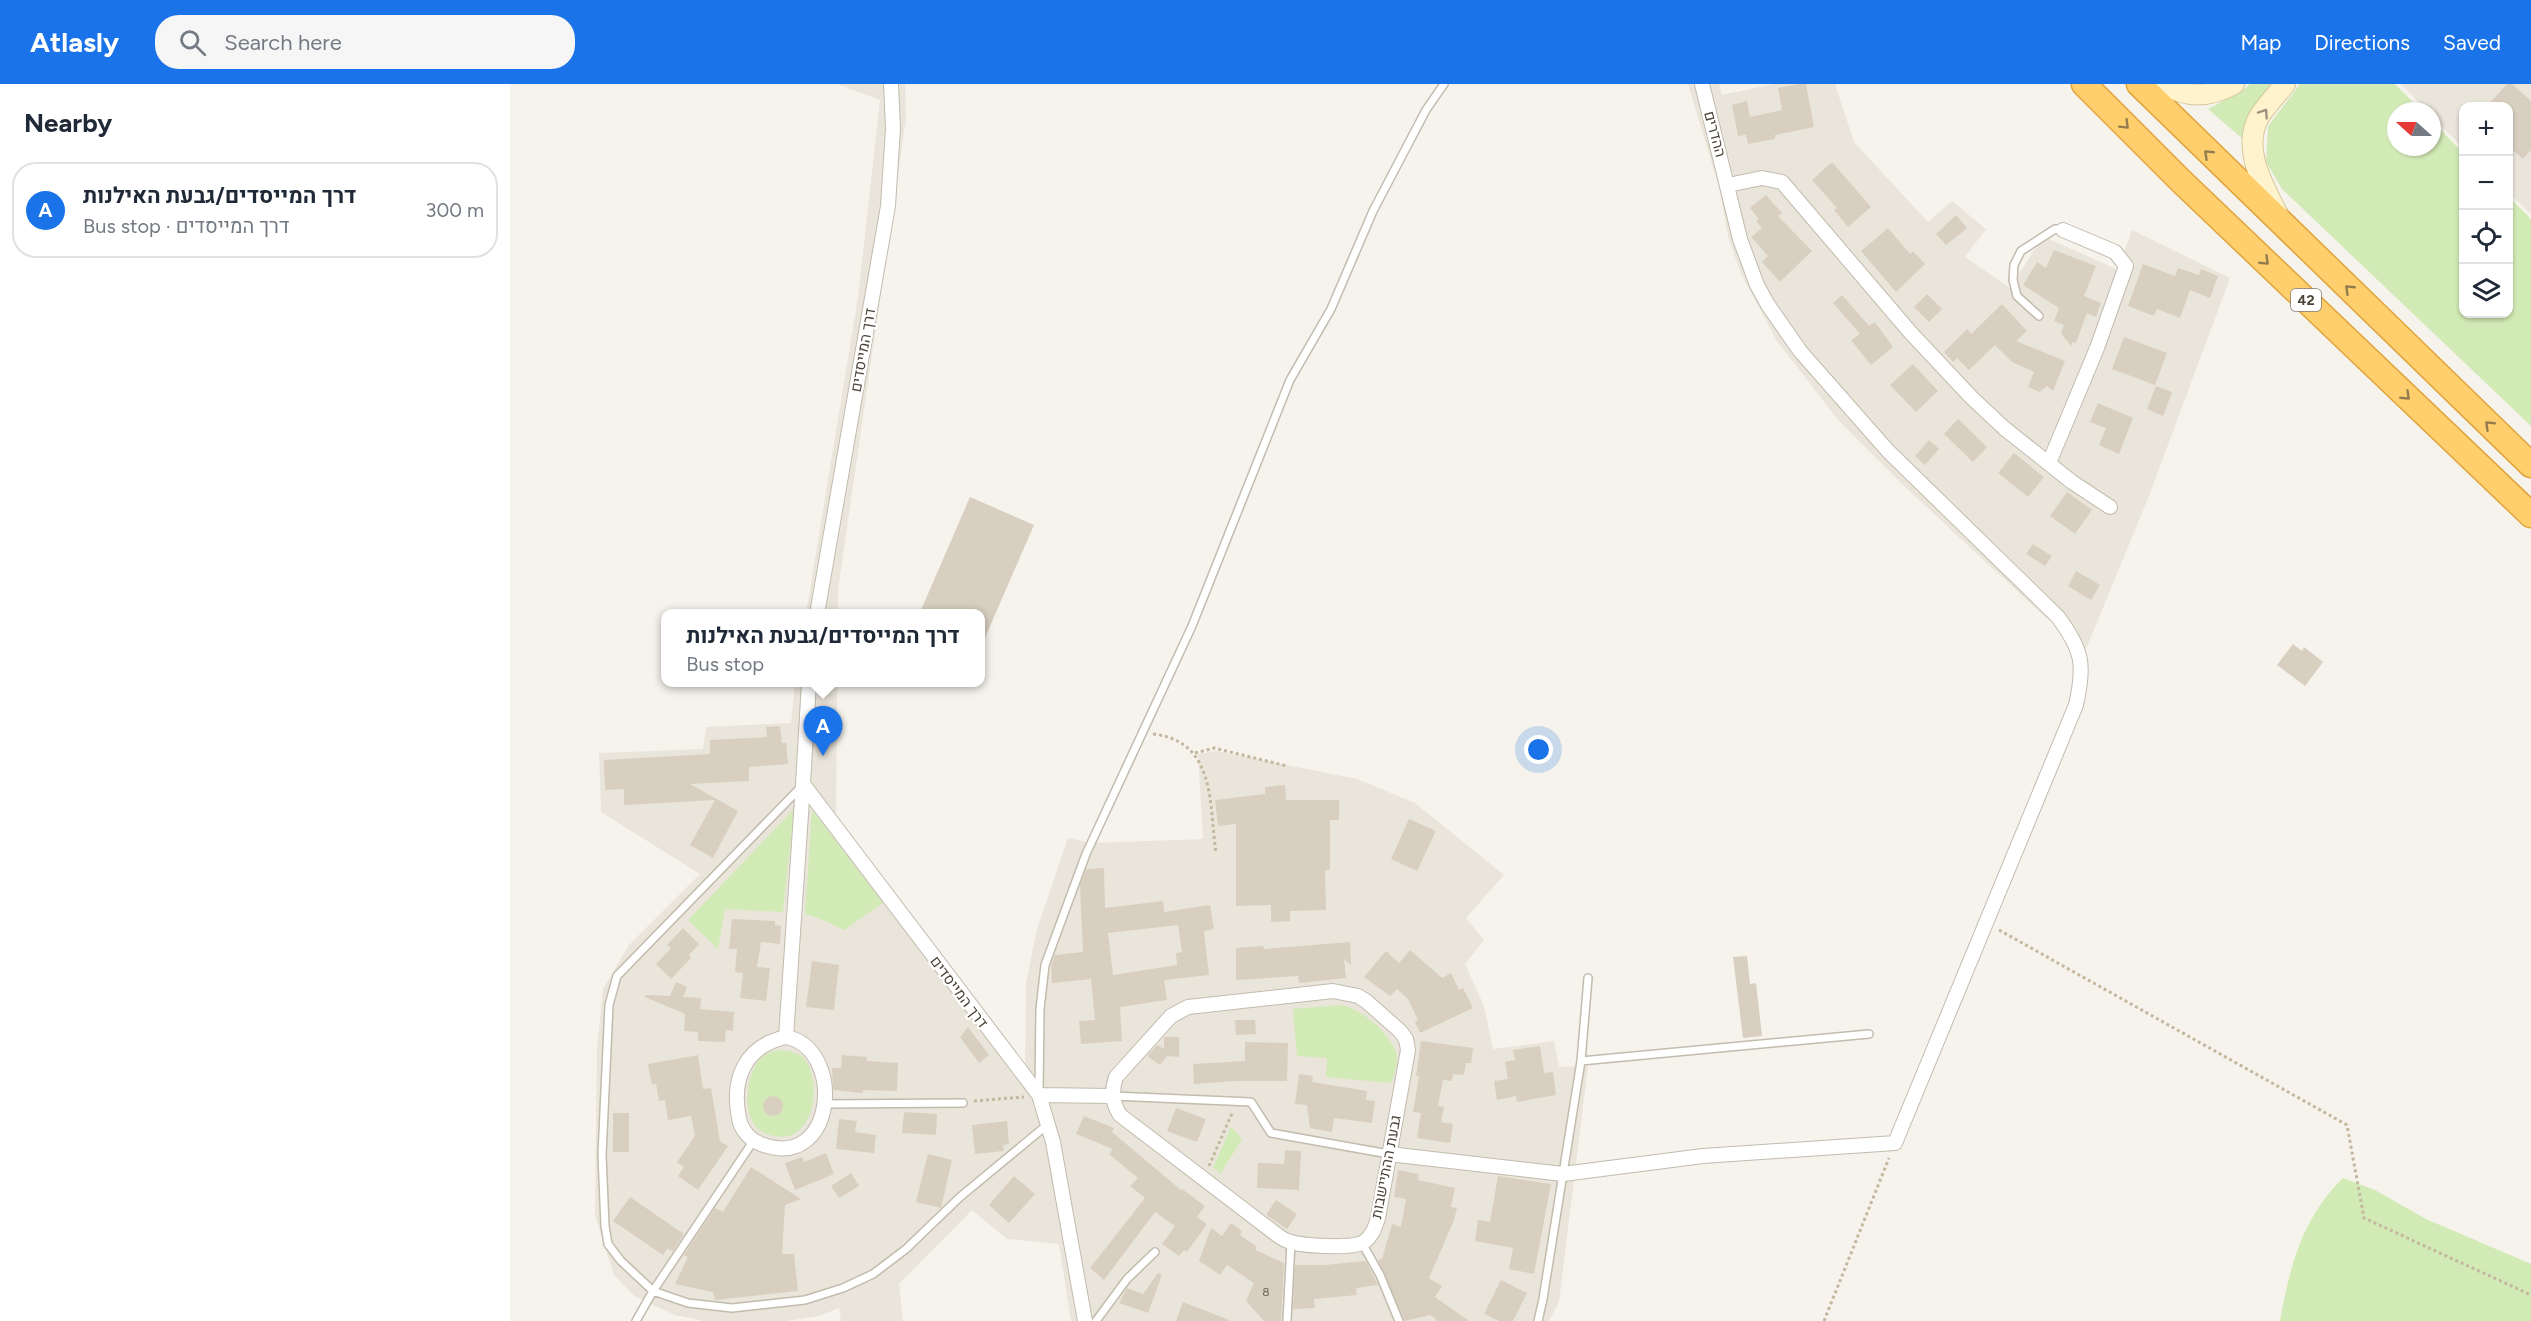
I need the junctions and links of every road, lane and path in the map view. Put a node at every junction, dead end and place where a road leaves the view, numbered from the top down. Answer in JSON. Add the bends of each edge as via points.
{"nodes":[{"id":1,"x":891,"y":84,"type":"edge"},
{"id":2,"x":1444,"y":84,"type":"edge"},
{"id":3,"x":1702,"y":84,"type":"edge"},
{"id":4,"x":2084,"y":84,"type":"edge"},
{"id":5,"x":2139,"y":84,"type":"edge"},
{"id":6,"x":2162,"y":84,"type":"edge"},
{"id":7,"x":2234,"y":84,"type":"edge"},
{"id":8,"x":2285,"y":84,"type":"edge"},
{"id":9,"x":1728,"y":184,"type":"junction"},
{"id":10,"x":2283,"y":225,"type":"junction"},
{"id":11,"x":2063,"y":230,"type":"joint"},
{"id":12,"x":2039,"y":316,"type":"dead end"},
{"id":13,"x":2049,"y":463,"type":"junction"},
{"id":14,"x":2531,"y":465,"type":"edge"},
{"id":15,"x":2110,"y":507,"type":"dead end"},
{"id":16,"x":2531,"y":515,"type":"edge"},
{"id":17,"x":818,"y":609,"type":"edge"},
{"id":18,"x":809,"y":687,"type":"edge"},
{"id":19,"x":1139,"y":735,"type":"junction"},
{"id":20,"x":1195,"y":753,"type":"junction"},
{"id":21,"x":1287,"y":766,"type":"dead end"},
{"id":22,"x":803,"y":784,"type":"junction"},
{"id":23,"x":1216,"y":854,"type":"dead end"},
{"id":24,"x":1984,"y":922,"type":"junction"},
{"id":25,"x":1588,"y":978,"type":"dead end"},
{"id":26,"x":1869,"y":1034,"type":"dead end"},
{"id":27,"x":786,"y":1037,"type":"junction"},
{"id":28,"x":1581,"y":1061,"type":"junction"},
{"id":29,"x":1039,"y":1095,"type":"junction"},
{"id":30,"x":1113,"y":1096,"type":"junction"},
{"id":31,"x":963,"y":1102,"type":"joint"},
{"id":32,"x":1237,"y":1102,"type":"junction"},
{"id":33,"x":824,"y":1104,"type":"junction"},
{"id":34,"x":1049,"y":1123,"type":"junction"},
{"id":35,"x":754,"y":1140,"type":"junction"},
{"id":36,"x":1895,"y":1143,"type":"junction"},
{"id":37,"x":1389,"y":1154,"type":"junction"},
{"id":38,"x":1563,"y":1174,"type":"junction"},
{"id":39,"x":1203,"y":1179,"type":"junction"},
{"id":40,"x":1291,"y":1242,"type":"junction"},
{"id":41,"x":1362,"y":1244,"type":"junction"},
{"id":42,"x":1155,"y":1252,"type":"dead end"},
{"id":43,"x":653,"y":1291,"type":"junction"},
{"id":44,"x":2531,"y":1295,"type":"edge"},
{"id":45,"x":636,"y":1321,"type":"edge"},
{"id":46,"x":1085,"y":1321,"type":"edge"},
{"id":47,"x":1096,"y":1321,"type":"edge"},
{"id":48,"x":1287,"y":1321,"type":"edge"},
{"id":49,"x":1399,"y":1321,"type":"edge"},
{"id":50,"x":1538,"y":1321,"type":"edge"},
{"id":51,"x":1824,"y":1321,"type":"edge"}],
"edges":[{"from":1,"to":17,"type":"street","name":"דרך המייסדים","via":[[893,128],[888,206]]},
{"from":2,"to":19,"type":"lane","via":[[1425,110],[1373,211],[1335,301],[1290,380],[1192,626]]},
{"from":3,"to":9,"type":"street","name":"ההדרים"},
{"from":4,"to":16,"type":"highway","number":"42","one_way":true},
{"from":10,"to":5,"type":"highway","number":"42","one_way":true},
{"from":6,"to":7,"type":"street","via":[[2191,96],[2213,94]]},
{"from":10,"to":8,"type":"street","one_way":true,"via":[[2260,176],[2253,140],[2259,118]]},
{"from":9,"to":13,"type":"street","via":[[1762,178],[1782,182],[1940,365],[2004,428]]},
{"from":9,"to":24,"type":"street","name":"ההדרים","via":[[1740,239],[1757,285],[1800,351],[1888,451],[2058,617],[2069,631],[2082,663],[2076,705]]},
{"from":14,"to":10,"type":"highway","number":"42","one_way":true},
{"from":11,"to":12,"type":"lane","via":[[2055,229],[2021,251],[2014,265],[2017,296]]},
{"from":11,"to":13,"type":"street","via":[[2115,252],[2126,266]]},
{"from":13,"to":15,"type":"street"},
{"from":18,"to":22,"type":"street"},
{"from":19,"to":20,"type":"path","via":[[1168,736]]},
{"from":19,"to":29,"type":"lane","via":[[1086,854],[1045,965]]},
{"from":20,"to":21,"type":"path","via":[[1214,748]]},
{"from":20,"to":23,"type":"path","via":[[1205,770]]},
{"from":22,"to":27,"type":"street"},
{"from":22,"to":29,"type":"street","name":"דרך המייסדים"},
{"from":22,"to":43,"type":"lane","via":[[616,976],[612,989],[602,1155],[605,1226],[608,1244]]},
{"from":24,"to":36,"type":"street","name":"ההדרים"},
{"from":24,"to":44,"type":"path","via":[[2347,1125],[2364,1218]]},
{"from":25,"to":28,"type":"lane"},
{"from":26,"to":28,"type":"lane"},
{"from":27,"to":33,"type":"street","via":[[801,1042],[816,1059],[824,1086]]},
{"from":27,"to":35,"type":"street","via":[[752,1053],[742,1072],[738,1117],[742,1129]]},
{"from":28,"to":38,"type":"lane"},
{"from":29,"to":30,"type":"street"},
{"from":29,"to":31,"type":"path"},
{"from":29,"to":34,"type":"street","name":"דרך המייסדים"},
{"from":30,"to":32,"type":"lane"},
{"from":30,"to":37,"type":"street","name":"גבעת ההתיישבות","via":[[1116,1077],[1179,1011],[1314,992],[1344,992],[1366,1001],[1406,1039],[1408,1050]]},
{"from":30,"to":39,"type":"street","via":[[1113,1105],[1120,1115]]},
{"from":31,"to":33,"type":"lane"},
{"from":32,"to":37,"type":"lane","via":[[1251,1102],[1271,1132]]},
{"from":32,"to":39,"type":"path"},
{"from":33,"to":35,"type":"street","via":[[818,1129],[797,1146],[767,1147]]},
{"from":34,"to":43,"type":"lane","via":[[960,1197],[906,1249],[873,1274],[843,1288],[805,1300],[732,1308],[688,1303]]},
{"from":34,"to":46,"type":"street","name":"דרך המייסדים"},
{"from":35,"to":43,"type":"lane"},
{"from":36,"to":38,"type":"street","via":[[1703,1156]]},
{"from":36,"to":51,"type":"path"},
{"from":37,"to":38,"type":"street"},
{"from":37,"to":41,"type":"street","name":"גבעת ההתיישבות","via":[[1378,1218],[1373,1233]]},
{"from":38,"to":50,"type":"lane"},
{"from":39,"to":40,"type":"street"},
{"from":40,"to":41,"type":"street"},
{"from":40,"to":48,"type":"lane"},
{"from":41,"to":49,"type":"lane"},
{"from":42,"to":47,"type":"lane","via":[[1127,1280]]},
{"from":43,"to":45,"type":"lane"}]}
